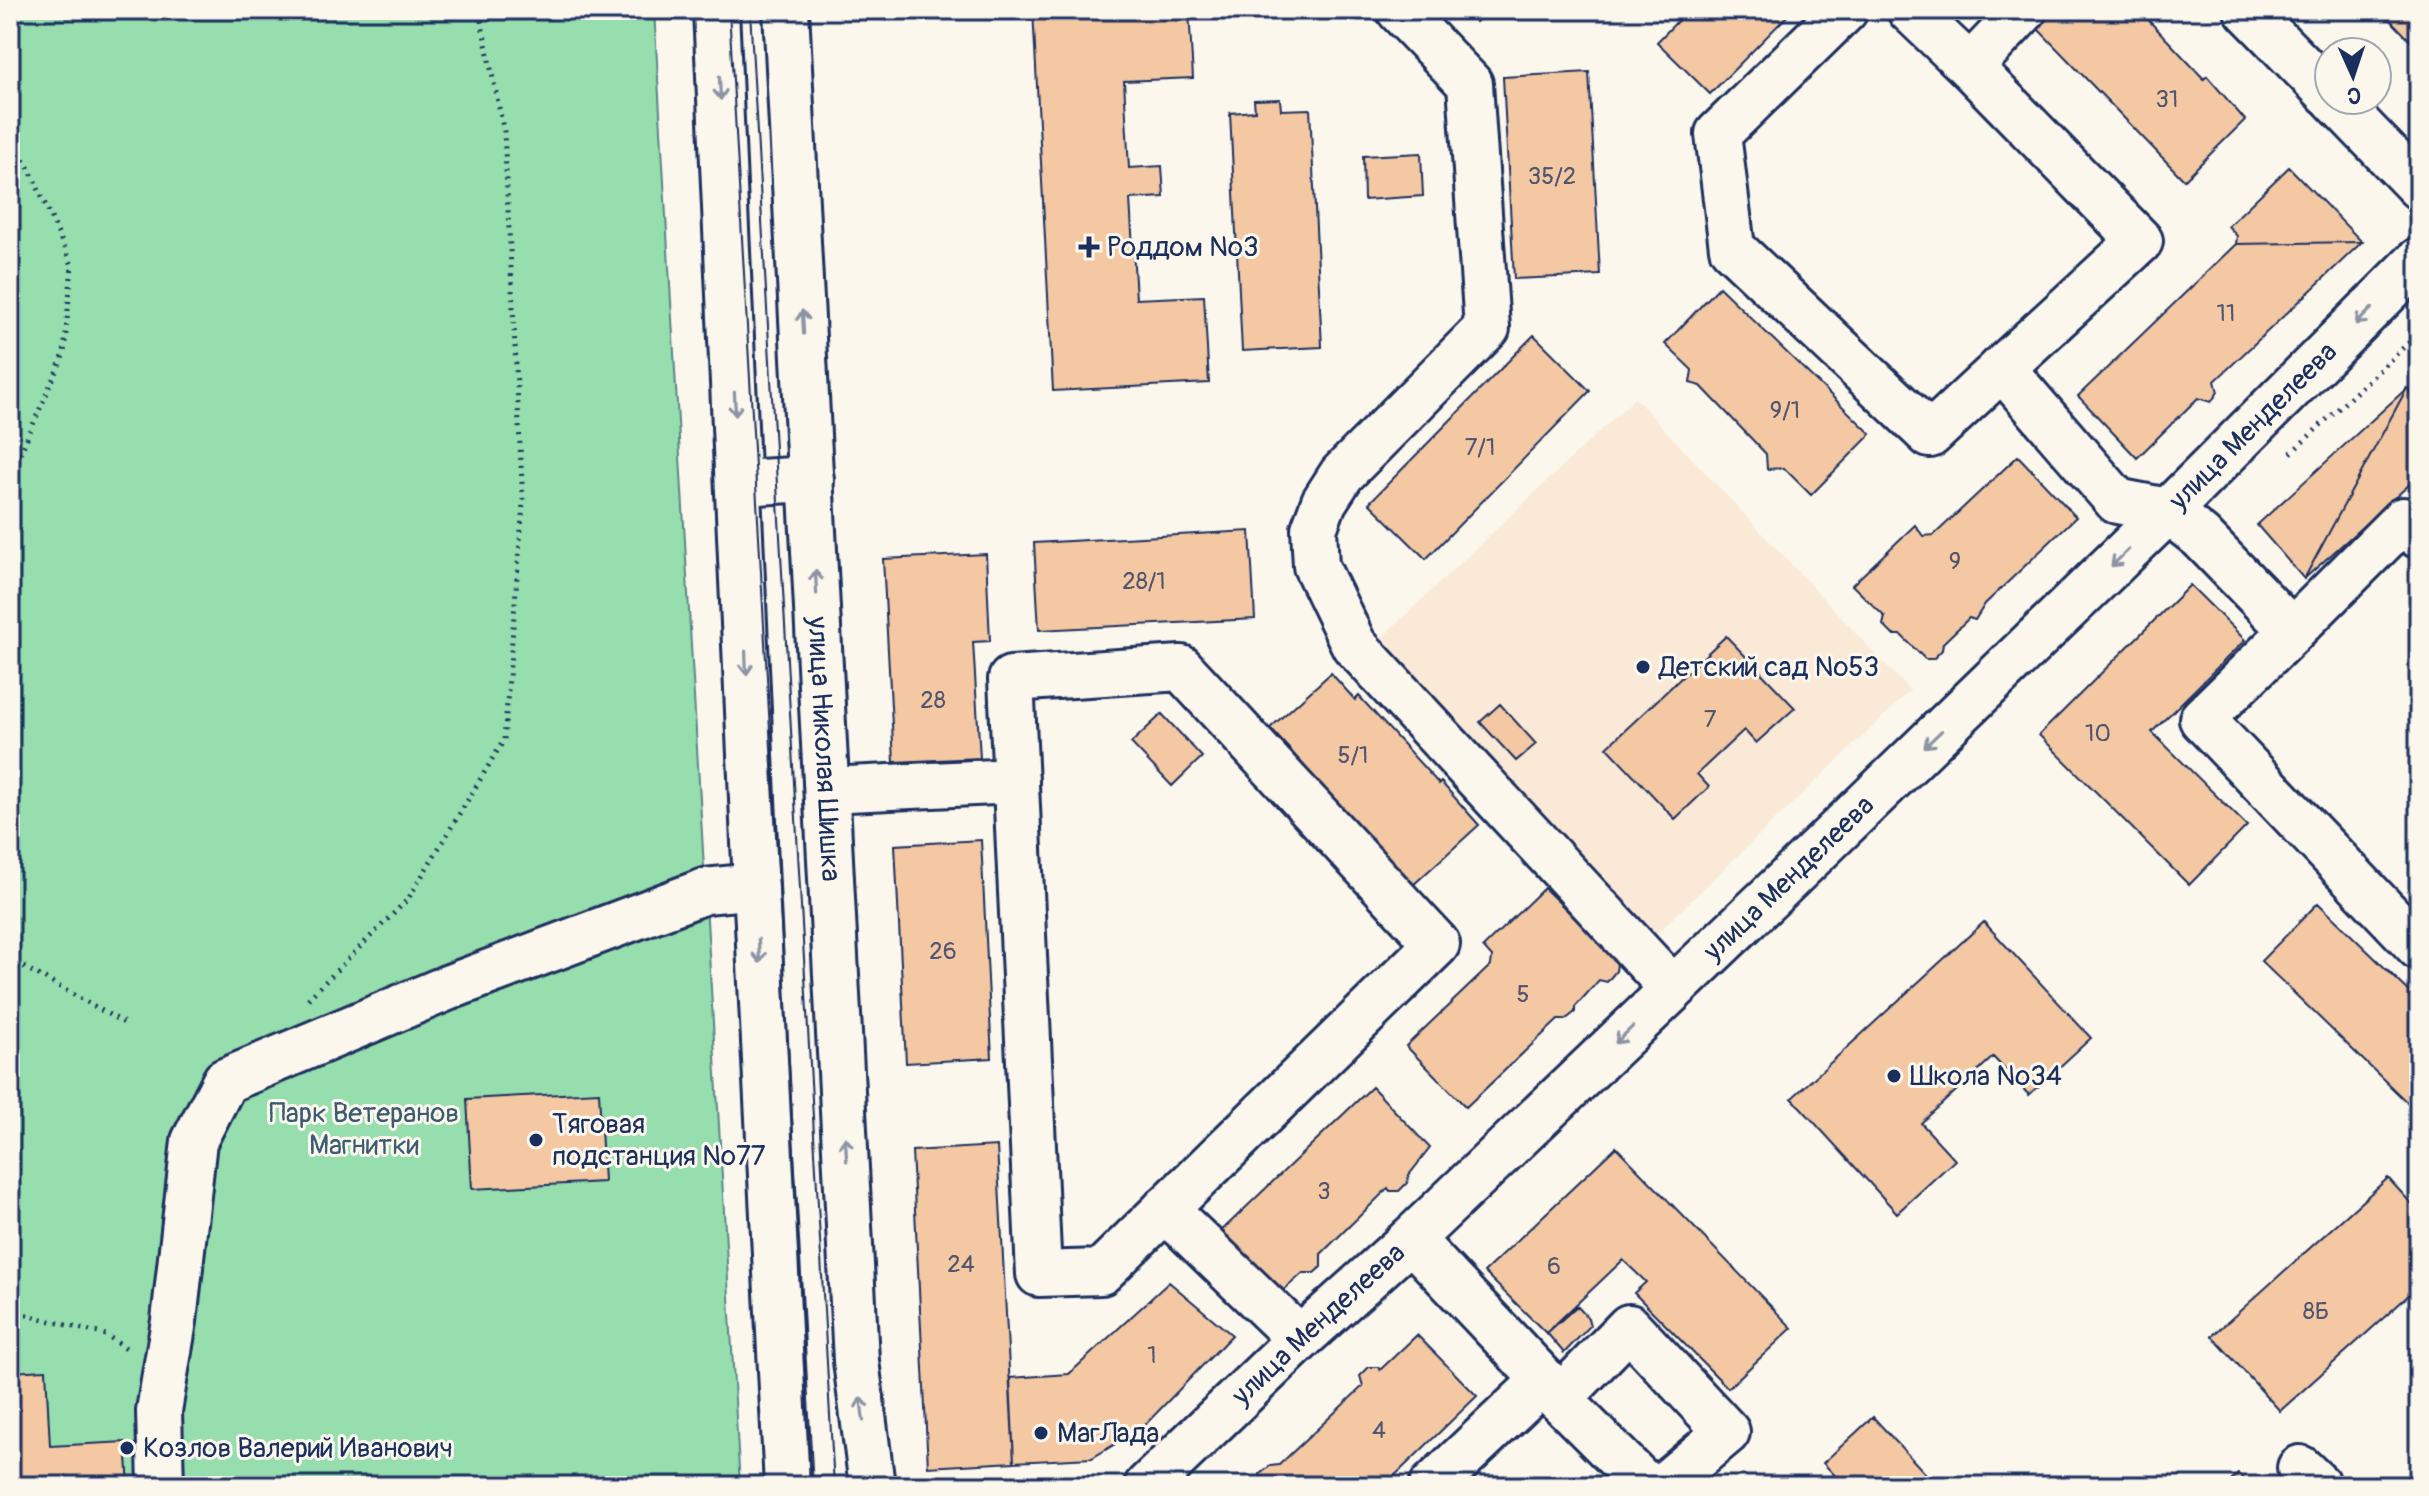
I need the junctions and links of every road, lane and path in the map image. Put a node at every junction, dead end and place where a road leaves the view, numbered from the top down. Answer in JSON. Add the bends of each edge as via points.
{"nodes":[{"id":1,"x":479,"y":10,"type":"edge"},
{"id":2,"x":716,"y":10,"type":"edge"},
{"id":3,"x":786,"y":10,"type":"edge"},
{"id":4,"x":1399,"y":10,"type":"edge"},
{"id":5,"x":1845,"y":10,"type":"edge"},
{"id":6,"x":1910,"y":10,"type":"edge"},
{"id":7,"x":2024,"y":10,"type":"edge"},
{"id":8,"x":2247,"y":10,"type":"edge"},
{"id":9,"x":1970,"y":67,"type":"junction"},
{"id":10,"x":2313,"y":78,"type":"edge"},
{"id":11,"x":2350,"y":116,"type":"edge"},
{"id":12,"x":10,"y":140,"type":"edge"},
{"id":13,"x":2419,"y":187,"type":"edge"},
{"id":14,"x":2419,"y":260,"type":"edge"},
{"id":15,"x":2002,"y":368,"type":"junction"},
{"id":16,"x":10,"y":477,"type":"edge"},
{"id":17,"x":811,"y":479,"type":"junction"},
{"id":18,"x":739,"y":483,"type":"junction"},
{"id":19,"x":2168,"y":511,"type":"junction"},
{"id":20,"x":2414,"y":520,"type":"edge"},
{"id":21,"x":2292,"y":631,"type":"junction"},
{"id":22,"x":1016,"y":781,"type":"junction"},
{"id":23,"x":827,"y":790,"type":"junction"},
{"id":24,"x":756,"y":886,"type":"junction"},
{"id":25,"x":2419,"y":947,"type":"edge"},
{"id":26,"x":10,"y":959,"type":"edge"},
{"id":27,"x":1672,"y":988,"type":"junction"},
{"id":28,"x":301,"y":1006,"type":"dead end"},
{"id":29,"x":124,"y":1023,"type":"dead end"},
{"id":30,"x":1165,"y":1209,"type":"junction"},
{"id":31,"x":1411,"y":1239,"type":"junction"},
{"id":32,"x":10,"y":1315,"type":"edge"},
{"id":33,"x":1300,"y":1339,"type":"junction"},
{"id":34,"x":165,"y":1374,"type":"junction"},
{"id":35,"x":1552,"y":1390,"type":"junction"},
{"id":36,"x":161,"y":1486,"type":"edge"},
{"id":37,"x":787,"y":1486,"type":"edge"},
{"id":38,"x":872,"y":1486,"type":"edge"},
{"id":39,"x":1147,"y":1486,"type":"edge"},
{"id":40,"x":1432,"y":1486,"type":"edge"},
{"id":41,"x":1646,"y":1486,"type":"edge"},
{"id":42,"x":1663,"y":1486,"type":"edge"}],
"edges":[{"from":1,"to":28,"type":"path","via":[[504,132],[523,503],[504,740],[408,899]]},
{"from":2,"to":18,"type":"main road","one_way":true},
{"from":17,"to":3,"type":"main road","name":"улица Николая Шишка","one_way":true},
{"from":4,"to":27,"type":"main road","via":[[1470,84],[1487,328],[1342,474],[1314,529],[1316,566],[1354,645],[1526,815]]},
{"from":5,"to":15,"type":"main road","via":[[1718,134],[1732,248],[1930,435]]},
{"from":6,"to":9,"type":"main road"},
{"from":7,"to":9,"type":"main road"},
{"from":8,"to":10,"type":"main road"},
{"from":9,"to":15,"type":"main road","via":[[2140,241]]},
{"from":11,"to":13,"type":"main road"},
{"from":12,"to":16,"type":"path","via":[[30,170],[72,265],[64,354]]},
{"from":14,"to":19,"type":"main road","name":"улица Менделеева","one_way":true},
{"from":15,"to":19,"type":"main road","via":[[2117,501]]},
{"from":17,"to":18,"type":"main road"},
{"from":23,"to":17,"type":"main road","name":"улица Николая Шишка","one_way":true},
{"from":18,"to":24,"type":"main road","one_way":true},
{"from":19,"to":21,"type":"main road","via":[[2201,537]]},
{"from":19,"to":27,"type":"main road","name":"улица Менделеева","one_way":true},
{"from":20,"to":21,"type":"main road"},
{"from":21,"to":25,"type":"main road","via":[[2202,719]]},
{"from":22,"to":23,"type":"main road"},
{"from":22,"to":30,"type":"main road","via":[[1039,1274],[1101,1272]]},
{"from":22,"to":30,"type":"main road","via":[[1011,679],[1181,668],[1437,944]]},
{"from":38,"to":23,"type":"main road","name":"улица Николая Шишка","one_way":true,"via":[[856,1361]]},
{"from":24,"to":34,"type":"main road","via":[[705,891],[447,988],[225,1081],[194,1141]]},
{"from":24,"to":37,"type":"main road","one_way":true},
{"from":26,"to":29,"type":"path"},
{"from":27,"to":31,"type":"main road","name":"улица Менделеева","one_way":true},
{"from":30,"to":33,"type":"main road"},
{"from":31,"to":33,"type":"main road","name":"улица Менделеева"},
{"from":31,"to":35,"type":"main road"},
{"from":32,"to":34,"type":"path","via":[[106,1335]]},
{"from":33,"to":39,"type":"main road","name":"улица Менделеева"},
{"from":34,"to":36,"type":"main road","via":[[159,1411]]},
{"from":35,"to":40,"type":"main road"},
{"from":35,"to":41,"type":"main road"},
{"from":35,"to":42,"type":"main road","via":[[1629,1327],[1727,1432]]}]}
